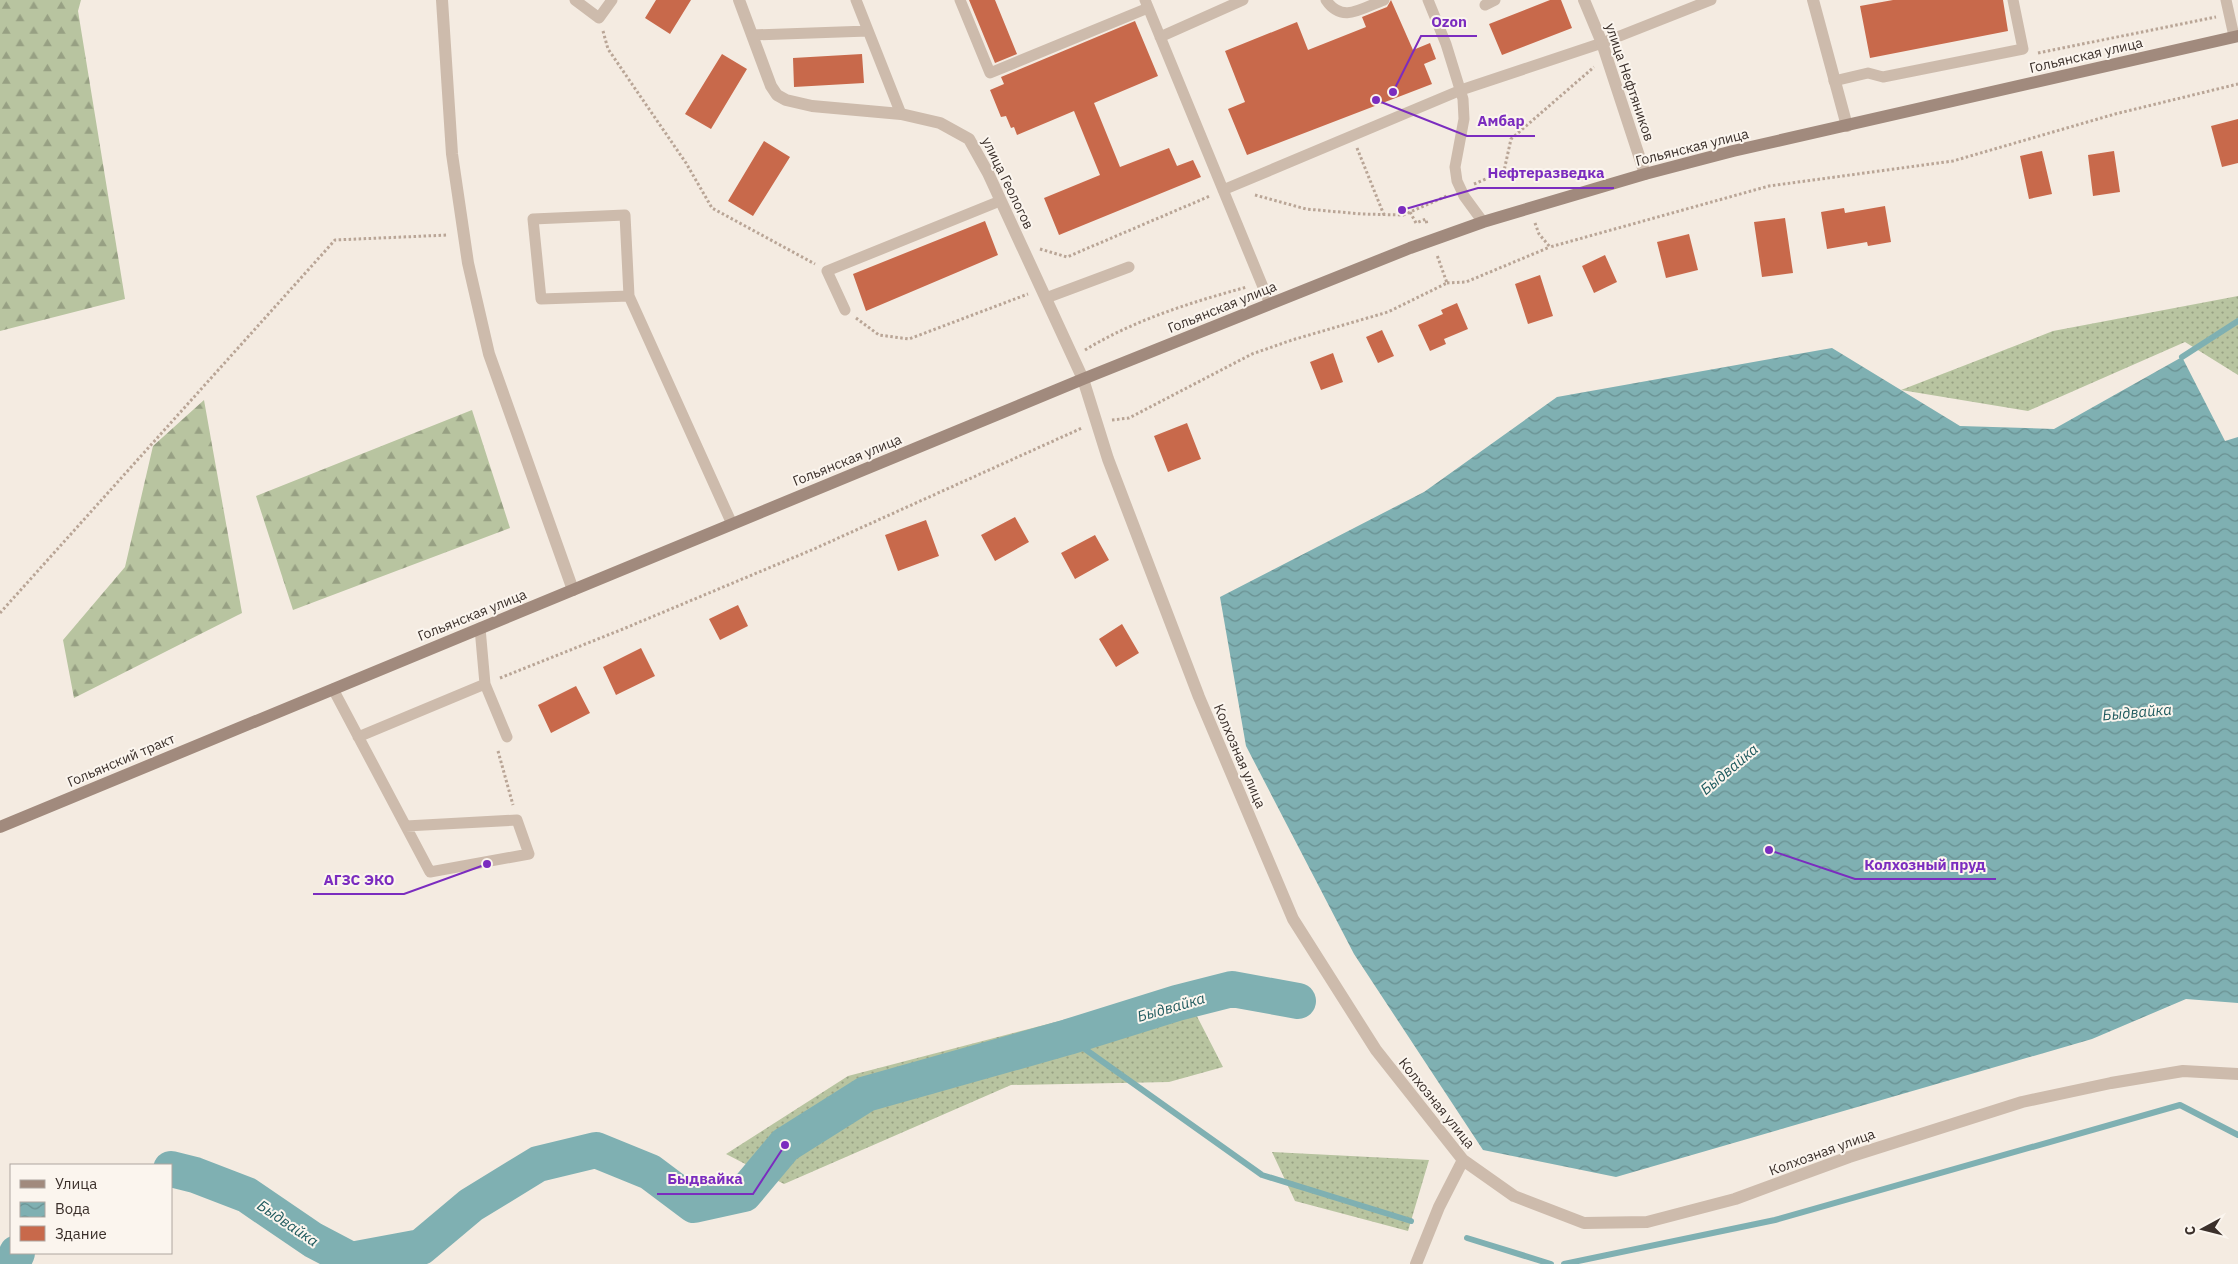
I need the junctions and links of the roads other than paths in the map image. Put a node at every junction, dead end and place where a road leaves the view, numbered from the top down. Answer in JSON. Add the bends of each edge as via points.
{"nodes":[{"id":1,"x":442,"y":0,"type":"edge"},
{"id":2,"x":575,"y":0,"type":"edge"},
{"id":3,"x":612,"y":0,"type":"edge"},
{"id":4,"x":740,"y":0,"type":"edge"},
{"id":5,"x":856,"y":0,"type":"edge"},
{"id":6,"x":960,"y":0,"type":"edge"},
{"id":7,"x":1243,"y":0,"type":"edge"},
{"id":8,"x":1326,"y":0,"type":"edge"},
{"id":9,"x":1384,"y":0,"type":"edge"},
{"id":10,"x":1428,"y":0,"type":"edge"},
{"id":11,"x":1584,"y":0,"type":"edge"},
{"id":12,"x":1711,"y":0,"type":"edge"},
{"id":13,"x":1813,"y":0,"type":"edge"},
{"id":14,"x":2012,"y":0,"type":"edge"},
{"id":15,"x":2226,"y":0,"type":"edge"},
{"id":16,"x":1146,"y":4,"type":"edge"},
{"id":17,"x":868,"y":31,"type":"junction"},
{"id":18,"x":753,"y":36,"type":"junction"},
{"id":19,"x":2236,"y":36,"type":"edge"},
{"id":20,"x":1160,"y":37,"type":"junction"},
{"id":21,"x":1602,"y":43,"type":"junction"},
{"id":22,"x":1834,"y":81,"type":"junction"},
{"id":23,"x":1461,"y":90,"type":"junction"},
{"id":24,"x":901,"y":114,"type":"junction"},
{"id":25,"x":1847,"y":126,"type":"junction"},
{"id":26,"x":1645,"y":174,"type":"junction"},
{"id":27,"x":1223,"y":190,"type":"junction"},
{"id":28,"x":1000,"y":201,"type":"junction"},
{"id":29,"x":1483,"y":222,"type":"junction"},
{"id":30,"x":1129,"y":267,"type":"dead end"},
{"id":31,"x":1044,"y":294,"type":"junction"},
{"id":32,"x":630,"y":296,"type":"junction"},
{"id":33,"x":1270,"y":304,"type":"junction"},
{"id":34,"x":845,"y":310,"type":"road end"},
{"id":35,"x":1083,"y":379,"type":"junction"},
{"id":36,"x":732,"y":524,"type":"junction"},
{"id":37,"x":573,"y":590,"type":"junction"},
{"id":38,"x":480,"y":628,"type":"junction"},
{"id":39,"x":484,"y":684,"type":"junction"},
{"id":40,"x":333,"y":689,"type":"junction"},
{"id":41,"x":254,"y":721,"type":"joint"},
{"id":42,"x":358,"y":737,"type":"junction"},
{"id":43,"x":506,"y":737,"type":"road end"},
{"id":44,"x":406,"y":826,"type":"junction"},
{"id":45,"x":0,"y":827,"type":"edge"},
{"id":46,"x":2238,"y":1074,"type":"edge"},
{"id":47,"x":1463,"y":1160,"type":"junction"},
{"id":48,"x":1416,"y":1264,"type":"edge"}],
"edges":[{"from":1,"to":37,"type":"street","via":[[452,154],[468,264],[490,354]]},
{"from":2,"to":3,"type":"lane","via":[[599,18]]},
{"from":4,"to":18,"type":"street","name":"улица Геологов"},
{"from":5,"to":17,"type":"lane"},
{"from":6,"to":16,"type":"lane","via":[[990,73]]},
{"from":7,"to":20,"type":"lane"},
{"from":8,"to":9,"type":"lane","via":[[1332,10],[1340,13]]},
{"from":10,"to":23,"type":"lane"},
{"from":11,"to":21,"type":"street","name":"улица Нефтяников"},
{"from":12,"to":21,"type":"lane"},
{"from":13,"to":22,"type":"street"},
{"from":14,"to":22,"type":"lane","via":[[2023,49],[1883,76],[1868,73]]},
{"from":15,"to":19,"type":"lane"},
{"from":16,"to":20,"type":"lane"},
{"from":17,"to":18,"type":"lane"},
{"from":17,"to":24,"type":"lane"},
{"from":18,"to":24,"type":"street","name":"улица Геологов","via":[[771,86],[786,100],[812,106]]},
{"from":19,"to":25,"type":"main road","name":"Гольянская улица"},
{"from":20,"to":27,"type":"lane"},
{"from":21,"to":23,"type":"lane"},
{"from":21,"to":26,"type":"street","name":"улица Нефтяников"},
{"from":22,"to":25,"type":"street"},
{"from":23,"to":27,"type":"lane"},
{"from":23,"to":29,"type":"lane","via":[[1464,119],[1455,167],[1457,182]]},
{"from":24,"to":28,"type":"street","name":"улица Геологов","via":[[940,123],[969,139]]},
{"from":25,"to":26,"type":"main road","name":"Гольянская улица"},
{"from":26,"to":29,"type":"main road","name":"Гольянская улица"},
{"from":27,"to":33,"type":"lane"},
{"from":28,"to":31,"type":"street","name":"улица Геологов"},
{"from":28,"to":34,"type":"lane","via":[[827,271]]},
{"from":29,"to":33,"type":"main road","name":"Гольянская улица"},
{"from":30,"to":31,"type":"lane"},
{"from":31,"to":35,"type":"street","name":"улица Геологов"},
{"from":32,"to":32,"type":"lane","via":[[625,215],[533,219],[541,299]]},
{"from":32,"to":36,"type":"lane"},
{"from":33,"to":35,"type":"main road","name":"Гольянская улица"},
{"from":35,"to":36,"type":"main road","name":"Гольянская улица"},
{"from":35,"to":47,"type":"street","name":"Колхозная улица","via":[[1108,459],[1199,697],[1293,918],[1376,1050]]},
{"from":36,"to":37,"type":"main road","name":"Гольянская улица"},
{"from":37,"to":38,"type":"main road","name":"Гольянская улица"},
{"from":38,"to":39,"type":"lane"},
{"from":38,"to":40,"type":"main road","name":"Гольянская улица"},
{"from":39,"to":42,"type":"lane"},
{"from":39,"to":43,"type":"lane"},
{"from":40,"to":41,"type":"main road","name":"Гольянская улица"},
{"from":40,"to":42,"type":"lane"},
{"from":41,"to":45,"type":"main road","name":"Гольянский тракт"},
{"from":42,"to":44,"type":"lane"},
{"from":44,"to":44,"type":"lane","via":[[430,872],[529,854],[517,820]]},
{"from":46,"to":47,"type":"street","name":"Колхозная улица","via":[[2183,1071],[2022,1102],[1849,1157],[1735,1199],[1647,1222],[1584,1223],[1514,1196]]},
{"from":47,"to":48,"type":"street","via":[[1439,1207]]}]}
